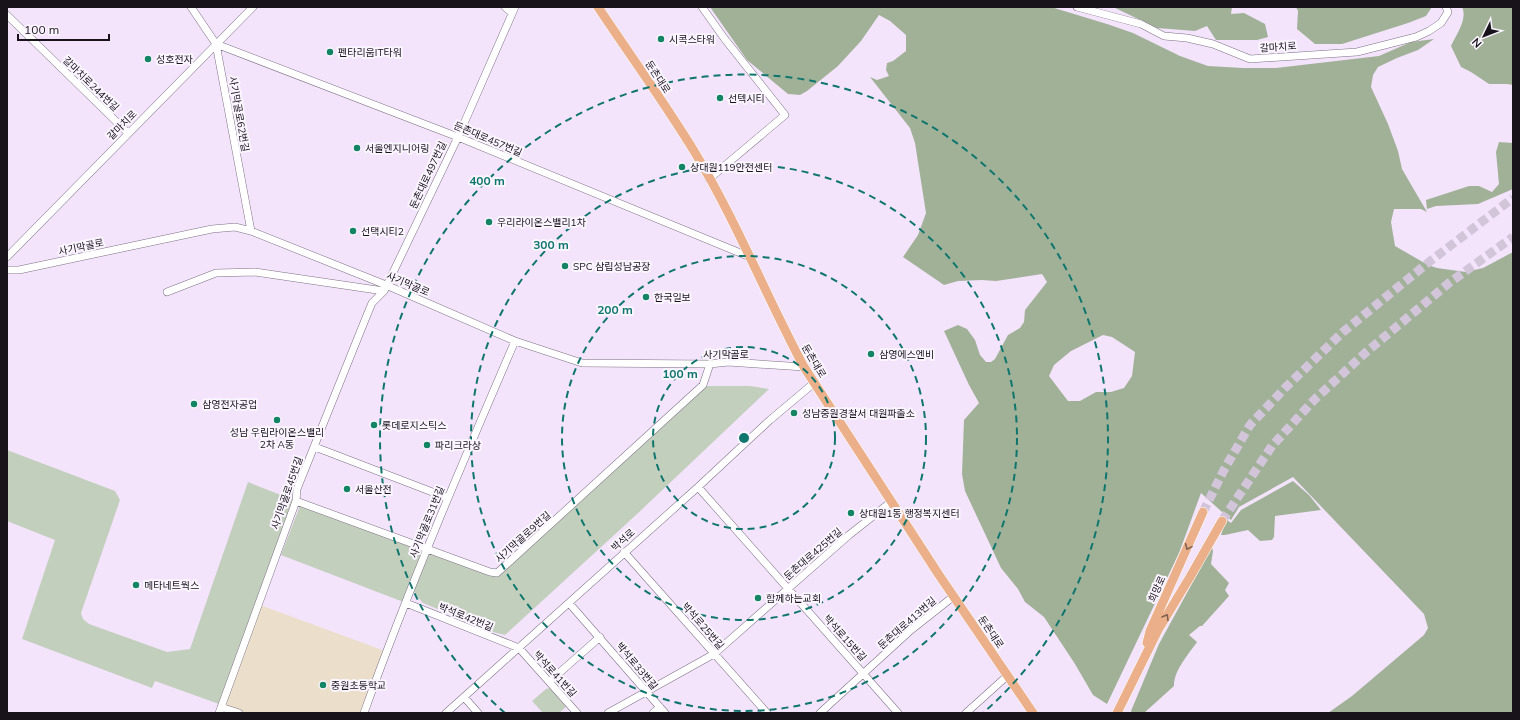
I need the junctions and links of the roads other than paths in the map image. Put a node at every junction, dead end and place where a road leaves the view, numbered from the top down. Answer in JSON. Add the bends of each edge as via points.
{"nodes":[{"id":1,"x":191,"y":7,"type":"edge"},
{"id":2,"x":253,"y":7,"type":"edge"},
{"id":3,"x":505,"y":7,"type":"edge"},
{"id":4,"x":598,"y":7,"type":"edge"},
{"id":5,"x":702,"y":7,"type":"edge"},
{"id":6,"x":1077,"y":7,"type":"edge"},
{"id":7,"x":1446,"y":7,"type":"edge"},
{"id":8,"x":513,"y":10,"type":"edge"},
{"id":9,"x":7,"y":15,"type":"edge"},
{"id":10,"x":216,"y":44,"type":"junction"},
{"id":11,"x":128,"y":133,"type":"junction"},
{"id":12,"x":458,"y":137,"type":"junction"},
{"id":13,"x":709,"y":179,"type":"junction"},
{"id":14,"x":251,"y":231,"type":"junction"},
{"id":15,"x":7,"y":257,"type":"edge"},
{"id":16,"x":750,"y":257,"type":"junction"},
{"id":17,"x":7,"y":270,"type":"edge"},
{"id":18,"x":386,"y":288,"type":"junction"},
{"id":19,"x":167,"y":292,"type":"dead end"},
{"id":20,"x":515,"y":341,"type":"junction"},
{"id":21,"x":710,"y":364,"type":"junction"},
{"id":22,"x":804,"y":367,"type":"junction"},
{"id":23,"x":814,"y":382,"type":"junction"},
{"id":24,"x":315,"y":447,"type":"junction"},
{"id":25,"x":698,"y":487,"type":"junction"},
{"id":26,"x":448,"y":498,"type":"junction"},
{"id":27,"x":296,"y":501,"type":"junction"},
{"id":28,"x":892,"y":502,"type":"junction"},
{"id":29,"x":1204,"y":512,"type":"tunnel mouth"},
{"id":30,"x":1222,"y":521,"type":"tunnel mouth"},
{"id":31,"x":427,"y":549,"type":"junction"},
{"id":32,"x":624,"y":552,"type":"junction"},
{"id":33,"x":788,"y":589,"type":"junction"},
{"id":34,"x":954,"y":596,"type":"junction"},
{"id":35,"x":406,"y":603,"type":"junction"},
{"id":36,"x":569,"y":603,"type":"junction"},
{"id":37,"x":600,"y":636,"type":"junction"},
{"id":38,"x":519,"y":648,"type":"junction"},
{"id":39,"x":714,"y":654,"type":"junction"},
{"id":40,"x":864,"y":674,"type":"junction"},
{"id":41,"x":1007,"y":676,"type":"junction"},
{"id":42,"x":1136,"y":676,"type":"junction"},
{"id":43,"x":550,"y":682,"type":"junction"},
{"id":44,"x":646,"y":692,"type":"junction"},
{"id":45,"x":464,"y":697,"type":"junction"},
{"id":46,"x":660,"y":707,"type":"junction"},
{"id":47,"x":220,"y":710,"type":"edge"},
{"id":48,"x":239,"y":713,"type":"edge"},
{"id":49,"x":364,"y":713,"type":"edge"},
{"id":50,"x":446,"y":713,"type":"edge"},
{"id":51,"x":478,"y":713,"type":"edge"},
{"id":52,"x":577,"y":713,"type":"edge"},
{"id":53,"x":608,"y":713,"type":"edge"},
{"id":54,"x":653,"y":713,"type":"edge"},
{"id":55,"x":665,"y":713,"type":"edge"},
{"id":56,"x":768,"y":713,"type":"edge"},
{"id":57,"x":820,"y":713,"type":"edge"},
{"id":58,"x":898,"y":713,"type":"edge"},
{"id":59,"x":966,"y":713,"type":"edge"},
{"id":60,"x":1033,"y":713,"type":"edge"},
{"id":61,"x":1117,"y":713,"type":"edge"}],
"edges":[{"from":1,"to":10,"type":"street","name":"사기막골로62번길"},
{"from":2,"to":10,"type":"street","name":"갈마치로"},
{"from":3,"to":8,"type":"street"},
{"from":4,"to":13,"type":"main road","name":"둔촌대로","via":[[694,151]]},
{"from":5,"to":13,"type":"street","via":[[785,115]]},
{"from":6,"to":7,"type":"street","name":"갈마치로","via":[[1141,24],[1164,36],[1213,44],[1250,59],[1357,52],[1416,37],[1441,23],[1448,12]]},
{"from":8,"to":12,"type":"street","name":"둔촌대로497번길"},
{"from":9,"to":11,"type":"street","name":"갈마치로244번길"},
{"from":10,"to":11,"type":"street","name":"갈마치로"},
{"from":10,"to":12,"type":"street","name":"둔촌대로457번길"},
{"from":10,"to":14,"type":"street","name":"사기막골로62번길"},
{"from":11,"to":15,"type":"street","name":"갈마치로"},
{"from":12,"to":16,"type":"street","name":"둔촌대로457번길"},
{"from":12,"to":18,"type":"street","name":"둔촌대로497번길"},
{"from":13,"to":16,"type":"main road","name":"둔촌대로"},
{"from":14,"to":17,"type":"street","name":"사기막골로","via":[[235,227],[212,229],[19,270]]},
{"from":14,"to":18,"type":"street","name":"사기막골로"},
{"from":16,"to":22,"type":"main road","name":"둔촌대로"},
{"from":18,"to":19,"type":"street","via":[[255,272],[216,273]]},
{"from":18,"to":20,"type":"street","name":"사기막골로"},
{"from":18,"to":24,"type":"street","name":"사기막골로45번길","via":[[372,303]]},
{"from":20,"to":21,"type":"street","name":"사기막골로","via":[[582,362]]},
{"from":20,"to":26,"type":"street","name":"사기막골로31번길"},
{"from":21,"to":22,"type":"street","name":"사기막골로","via":[[728,362]]},
{"from":21,"to":31,"type":"street","name":"사기막골로9번길","via":[[703,385],[497,573]]},
{"from":22,"to":23,"type":"main road","name":"둔촌대로"},
{"from":23,"to":25,"type":"street","name":"박석로"},
{"from":23,"to":28,"type":"main road","name":"둔촌대로"},
{"from":24,"to":26,"type":"street"},
{"from":24,"to":27,"type":"street","name":"사기막골로45번길","via":[[297,489]]},
{"from":25,"to":32,"type":"street","name":"박석로"},
{"from":25,"to":33,"type":"street","name":"박석로15번길"},
{"from":26,"to":31,"type":"street","name":"사기막골로31번길"},
{"from":27,"to":31,"type":"street","name":"사기막골로9번길"},
{"from":27,"to":47,"type":"street","name":"사기막골로45번길"},
{"from":28,"to":33,"type":"street","name":"둔촌대로425번길","via":[[849,535]]},
{"from":28,"to":34,"type":"main road","name":"둔촌대로"},
{"from":29,"to":42,"type":"main road","name":"희망로","one_way":true,"via":[[1150,631]]},
{"from":42,"to":30,"type":"main road","name":"희망로","one_way":true,"via":[[1158,630]]},
{"from":31,"to":35,"type":"street","name":"사기막골로31번길"},
{"from":32,"to":36,"type":"street","name":"박석로"},
{"from":32,"to":39,"type":"street","name":"박석로25번길"},
{"from":33,"to":39,"type":"street","name":"둔촌대로425번길"},
{"from":33,"to":40,"type":"street","name":"박석로15번길"},
{"from":34,"to":40,"type":"street","name":"둔촌대로413번길","via":[[911,630]]},
{"from":34,"to":41,"type":"main road","name":"둔촌대로"},
{"from":35,"to":38,"type":"street","name":"박석로42번길"},
{"from":35,"to":49,"type":"street","name":"사기막골로31번길"},
{"from":36,"to":37,"type":"street","name":"박석로33번길"},
{"from":36,"to":38,"type":"street","name":"박석로"},
{"from":37,"to":43,"type":"street"},
{"from":37,"to":44,"type":"street","name":"박석로33번길"},
{"from":38,"to":43,"type":"street","name":"박석로41번길"},
{"from":38,"to":45,"type":"street","name":"박석로"},
{"from":39,"to":44,"type":"street","name":"둔촌대로425번길"},
{"from":39,"to":56,"type":"street","name":"박석로25번길"},
{"from":40,"to":57,"type":"street","name":"둔촌대로413번길"},
{"from":40,"to":58,"type":"street","name":"박석로15번길"},
{"from":41,"to":59,"type":"street"},
{"from":41,"to":60,"type":"main road","name":"둔촌대로"},
{"from":42,"to":61,"type":"main road","name":"희망로"},
{"from":43,"to":52,"type":"street","name":"박석로41번길"},
{"from":44,"to":46,"type":"street","name":"박석로33번길"},
{"from":44,"to":53,"type":"street","name":"둔촌대로425번길"},
{"from":45,"to":50,"type":"street","name":"박석로"},
{"from":45,"to":51,"type":"street"},
{"from":46,"to":54,"type":"street"},
{"from":46,"to":55,"type":"street","name":"박석로33번길"},
{"from":47,"to":48,"type":"street"}]}
